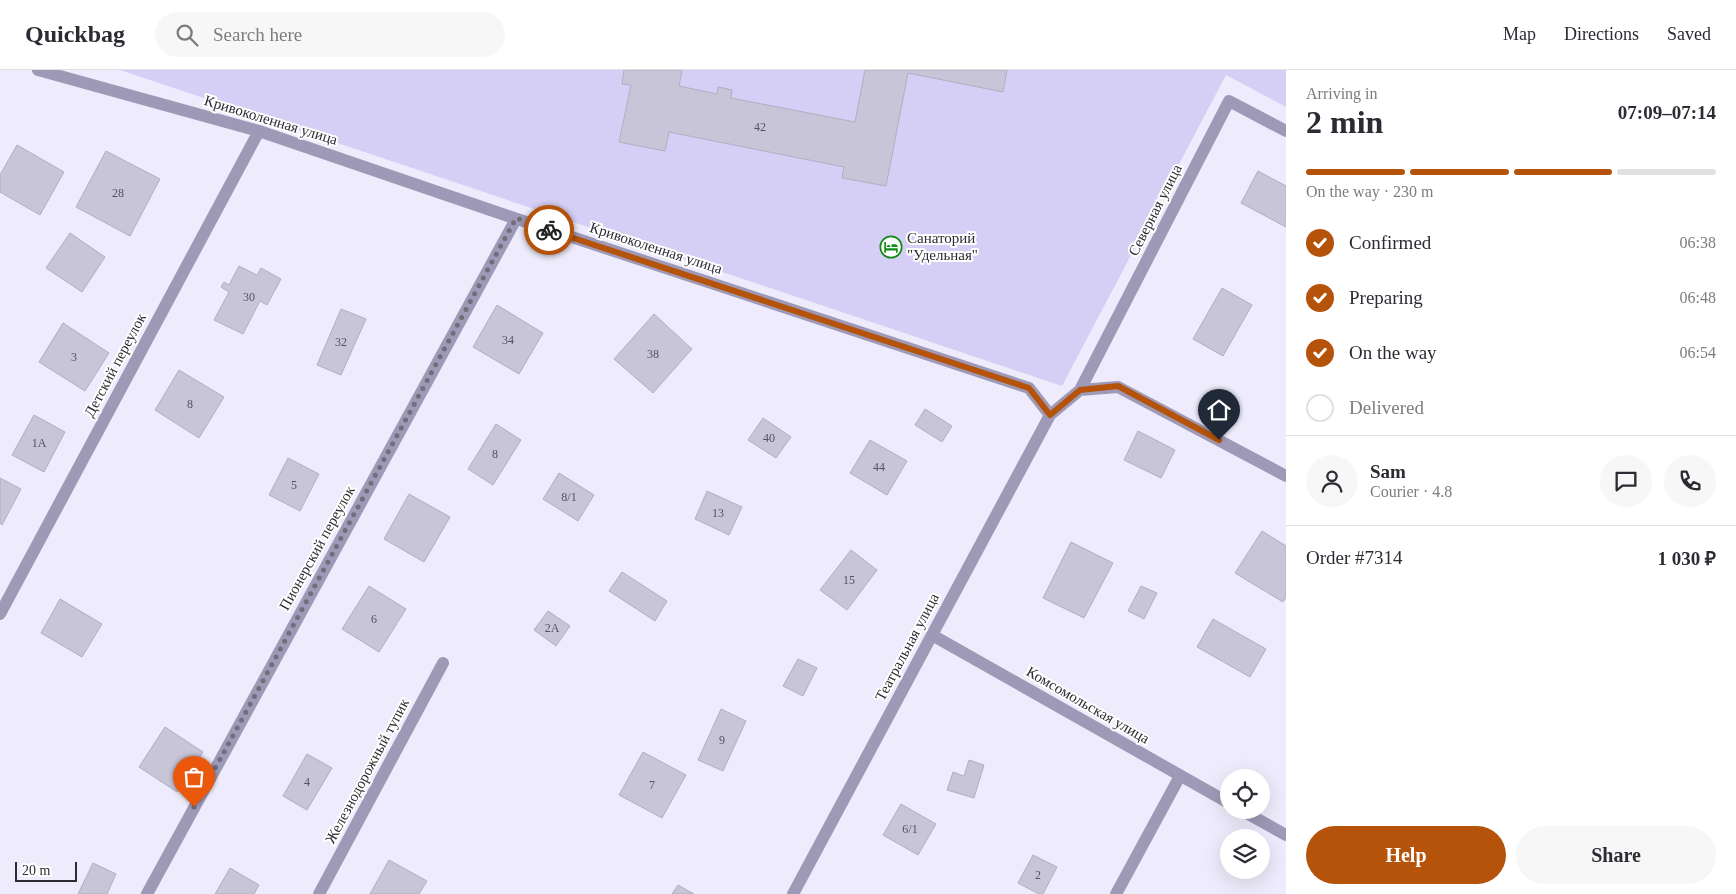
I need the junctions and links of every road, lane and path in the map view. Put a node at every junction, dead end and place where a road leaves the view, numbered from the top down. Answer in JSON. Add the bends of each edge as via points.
{"nodes":[{"id":1,"x":38,"y":70,"type":"edge"},
{"id":2,"x":259,"y":131,"type":"junction"},
{"id":3,"x":1286,"y":131,"type":"edge"},
{"id":4,"x":516,"y":218,"type":"junction"},
{"id":5,"x":1080,"y":390,"type":"junction"},
{"id":6,"x":1050,"y":415,"type":"junction"},
{"id":7,"x":1286,"y":476,"type":"edge"},
{"id":8,"x":0,"y":614,"type":"edge"},
{"id":9,"x":932,"y":635,"type":"junction"},
{"id":10,"x":443,"y":664,"type":"dead end"},
{"id":11,"x":1180,"y":776,"type":"junction"},
{"id":12,"x":1220,"y":798,"type":"edge"},
{"id":13,"x":1257,"y":819,"type":"edge"},
{"id":14,"x":1286,"y":835,"type":"edge"},
{"id":15,"x":146,"y":894,"type":"edge"},
{"id":16,"x":319,"y":894,"type":"edge"},
{"id":17,"x":793,"y":894,"type":"edge"},
{"id":18,"x":1116,"y":894,"type":"edge"}],
"edges":[{"from":1,"to":2,"type":"street","name":"Кривоколенная улица"},
{"from":2,"to":4,"type":"street","name":"Кривоколенная улица"},
{"from":2,"to":8,"type":"street","name":"Детский переулок"},
{"from":3,"to":5,"type":"street","name":"Северная улица","via":[[1228,101]]},
{"from":4,"to":6,"type":"street","name":"Кривоколенная улица","via":[[1029,388]]},
{"from":4,"to":15,"type":"street","name":"Пионерский переулок"},
{"from":5,"to":6,"type":"street"},
{"from":5,"to":7,"type":"street","via":[[1118,386]]},
{"from":6,"to":9,"type":"street","name":"Театральная улица"},
{"from":9,"to":11,"type":"street","name":"Комсомольская улица"},
{"from":9,"to":17,"type":"street","name":"Театральная улица"},
{"from":10,"to":16,"type":"street","name":"Железнодорожный тупик"},
{"from":11,"to":12,"type":"street","name":"Комсомольская улица"},
{"from":11,"to":18,"type":"street"},
{"from":13,"to":14,"type":"street"}]}
